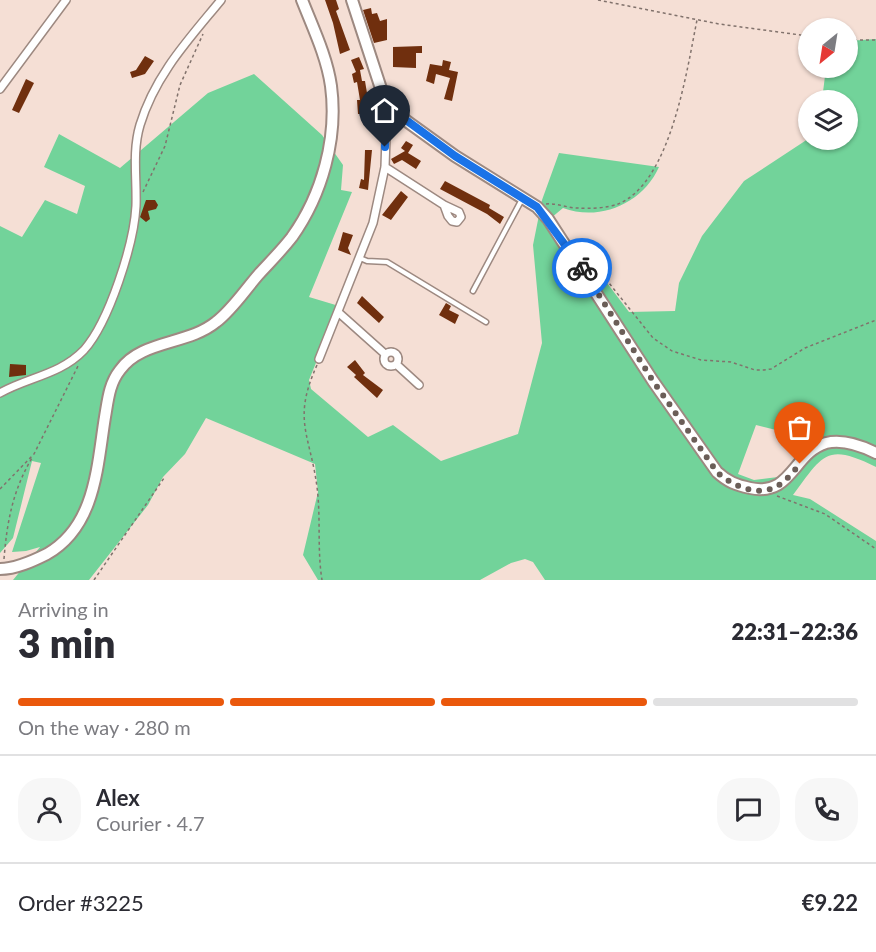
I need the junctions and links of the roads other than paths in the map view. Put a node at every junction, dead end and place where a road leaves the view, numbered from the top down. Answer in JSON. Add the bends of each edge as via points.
{"nodes":[{"id":1,"x":66,"y":0,"type":"edge"},
{"id":2,"x":221,"y":0,"type":"edge"},
{"id":3,"x":302,"y":0,"type":"edge"},
{"id":4,"x":352,"y":0,"type":"edge"},
{"id":5,"x":0,"y":89,"type":"edge"},
{"id":6,"x":387,"y":106,"type":"junction"},
{"id":7,"x":385,"y":167,"type":"junction"},
{"id":8,"x":523,"y":198,"type":"junction"},
{"id":9,"x":444,"y":205,"type":"dead end"},
{"id":10,"x":360,"y":258,"type":"junction"},
{"id":11,"x":472,"y":291,"type":"dead end"},
{"id":12,"x":338,"y":312,"type":"junction"},
{"id":13,"x":486,"y":322,"type":"dead end"},
{"id":14,"x":319,"y":359,"type":"road end"},
{"id":15,"x":419,"y":385,"type":"dead end"},
{"id":16,"x":0,"y":393,"type":"edge"},
{"id":17,"x":876,"y":453,"type":"edge"},
{"id":18,"x":1,"y":569,"type":"edge"}],
"edges":[{"from":1,"to":5,"type":"street"},
{"from":2,"to":16,"type":"street","via":[[167,68],[149,100],[135,148],[133,231],[105,317],[83,351],[54,372]]},
{"from":3,"to":18,"type":"street","via":[[331,85],[333,115],[325,165],[305,216],[284,246],[216,322],[133,357],[120,369],[110,388],[87,508],[66,540],[51,552],[33,562]]},
{"from":4,"to":6,"type":"street"},
{"from":6,"to":7,"type":"street"},
{"from":6,"to":8,"type":"street","via":[[455,156]]},
{"from":7,"to":9,"type":"street"},
{"from":7,"to":10,"type":"street","via":[[373,223]]},
{"from":8,"to":11,"type":"lane"},
{"from":8,"to":17,"type":"street","via":[[537,207],[574,256],[653,381],[717,472],[729,483],[758,490],[774,488],[791,475],[808,453],[827,443],[848,443]]},
{"from":10,"to":12,"type":"street"},
{"from":10,"to":13,"type":"lane","via":[[387,262]]},
{"from":12,"to":14,"type":"street"},
{"from":12,"to":15,"type":"street","via":[[385,354],[396,355],[396,364]]}]}
